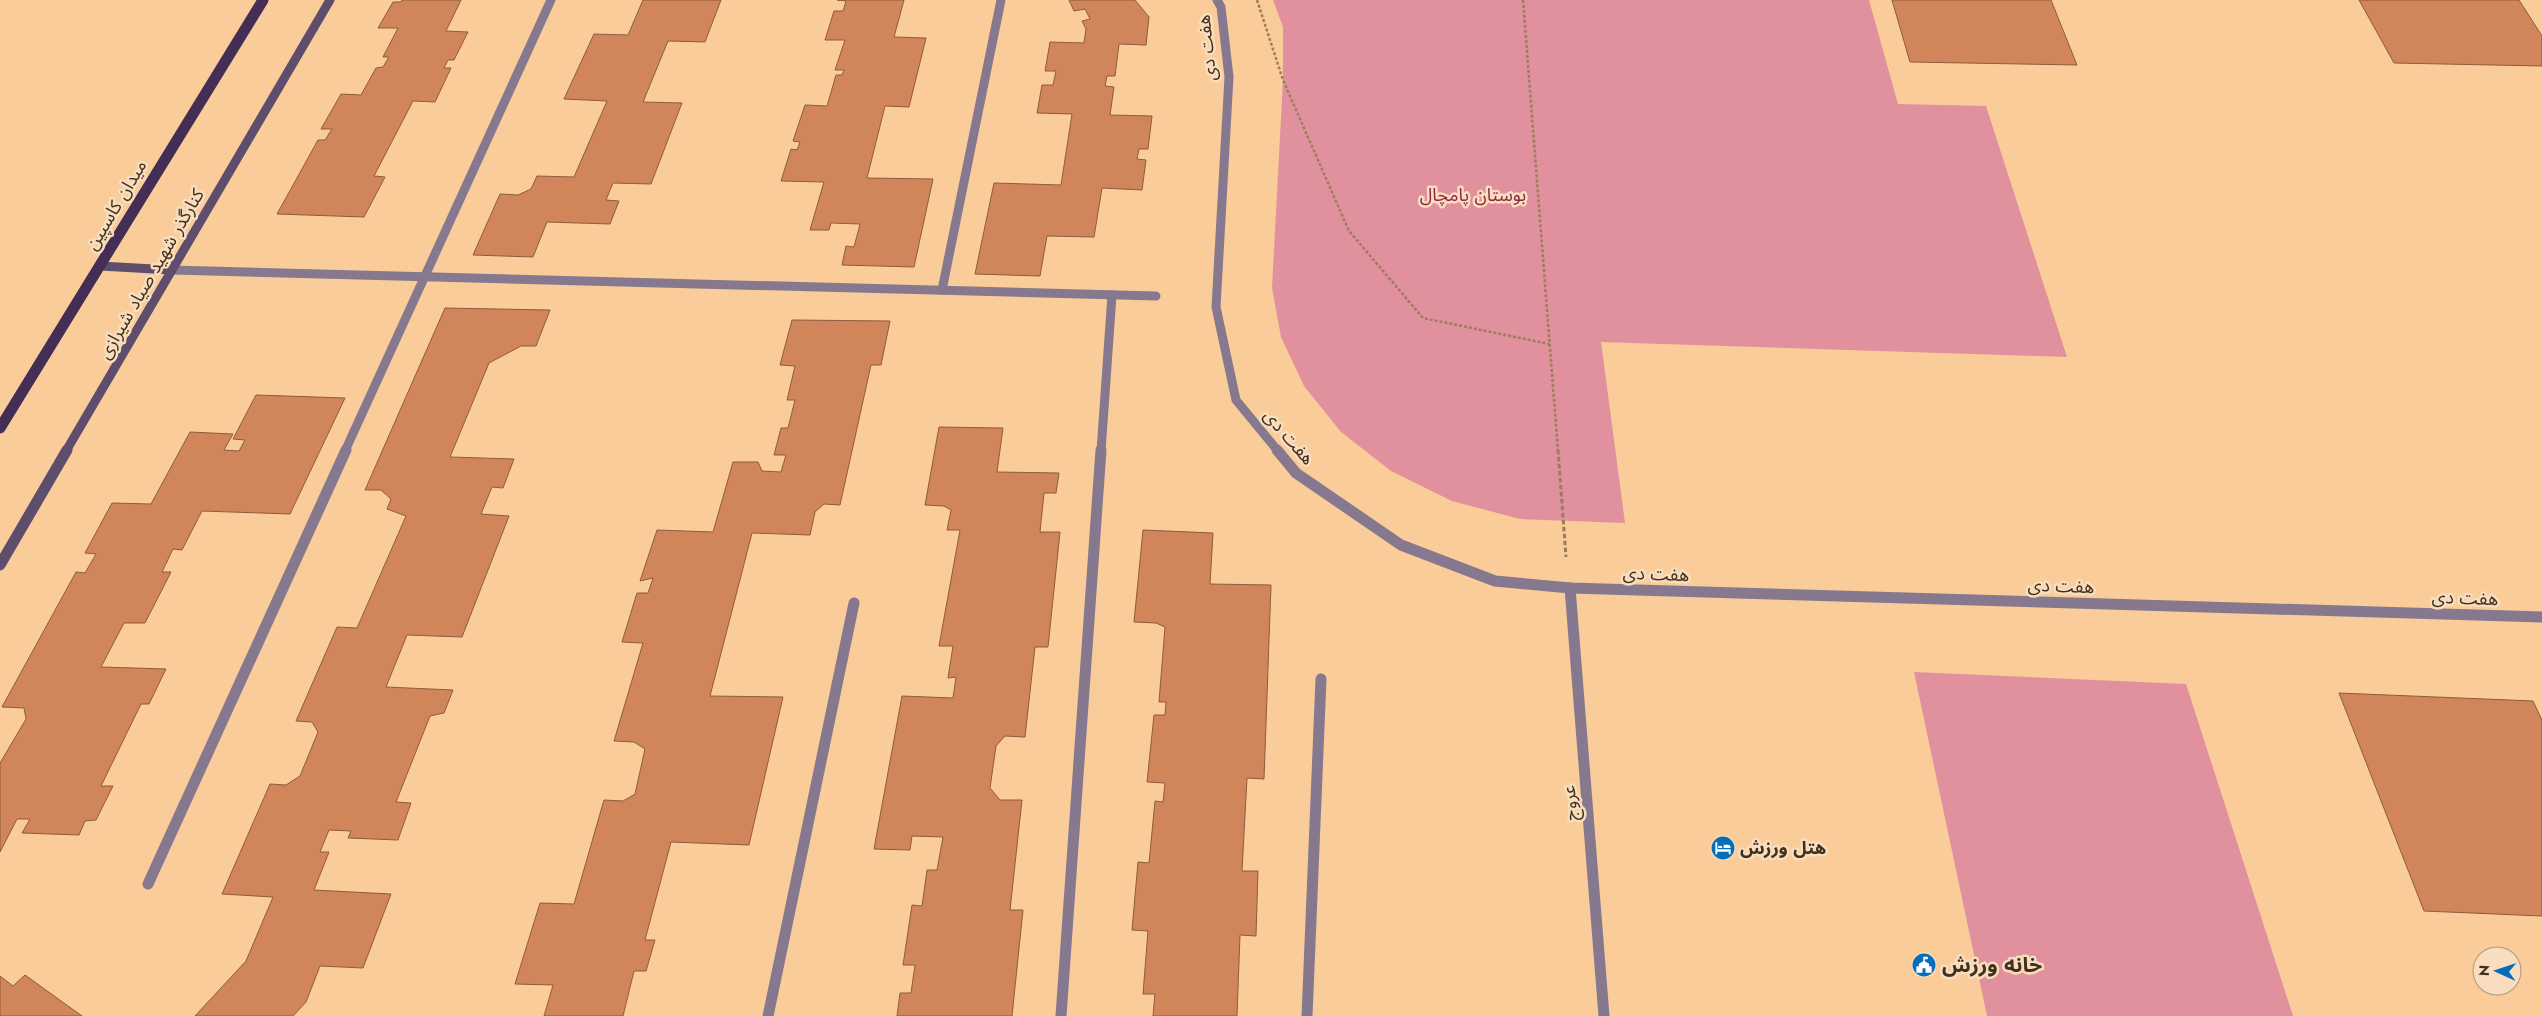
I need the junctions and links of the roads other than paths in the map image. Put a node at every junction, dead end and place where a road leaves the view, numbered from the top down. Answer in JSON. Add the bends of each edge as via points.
{"nodes":[{"id":1,"x":263,"y":0,"type":"edge"},
{"id":2,"x":330,"y":0,"type":"edge"},
{"id":3,"x":551,"y":0,"type":"edge"},
{"id":4,"x":1000,"y":0,"type":"edge"},
{"id":5,"x":1217,"y":0,"type":"edge"},
{"id":6,"x":100,"y":266,"type":"junction"},
{"id":7,"x":172,"y":270,"type":"junction"},
{"id":8,"x":424,"y":277,"type":"junction"},
{"id":9,"x":942,"y":290,"type":"junction"},
{"id":10,"x":1112,"y":295,"type":"junction"},
{"id":11,"x":1156,"y":296,"type":"dead end"},
{"id":12,"x":0,"y":428,"type":"edge"},
{"id":13,"x":0,"y":565,"type":"edge"},
{"id":14,"x":1569,"y":587,"type":"junction"},
{"id":15,"x":854,"y":603,"type":"dead end"},
{"id":16,"x":2542,"y":617,"type":"edge"},
{"id":17,"x":1321,"y":679,"type":"dead end"},
{"id":18,"x":148,"y":884,"type":"dead end"},
{"id":19,"x":768,"y":1016,"type":"edge"},
{"id":20,"x":1061,"y":1016,"type":"edge"},
{"id":21,"x":1307,"y":1016,"type":"edge"},
{"id":22,"x":1604,"y":1016,"type":"edge"}],
"edges":[{"from":1,"to":6,"type":"main road","name":"میدان کاسپین"},
{"from":2,"to":7,"type":"main road","name":"کنارگذر شهید صیاد شیرازی"},
{"from":3,"to":8,"type":"street"},
{"from":4,"to":9,"type":"street"},
{"from":5,"to":14,"type":"street","name":"هفت دی","via":[[1221,7],[1228,77],[1216,307],[1236,400],[1296,473],[1400,545],[1495,581]]},
{"from":6,"to":7,"type":"main road"},
{"from":6,"to":12,"type":"main road","name":"میدان کاسپین"},
{"from":7,"to":8,"type":"street"},
{"from":7,"to":13,"type":"main road","name":"کنارگذر شهید صیاد شیرازی"},
{"from":8,"to":9,"type":"street"},
{"from":8,"to":18,"type":"street"},
{"from":9,"to":10,"type":"street"},
{"from":10,"to":11,"type":"street"},
{"from":10,"to":20,"type":"street"},
{"from":14,"to":16,"type":"street","name":"هفت دی"},
{"from":14,"to":22,"type":"street","name":"عروج"},
{"from":15,"to":19,"type":"street"},
{"from":17,"to":21,"type":"street"}]}
